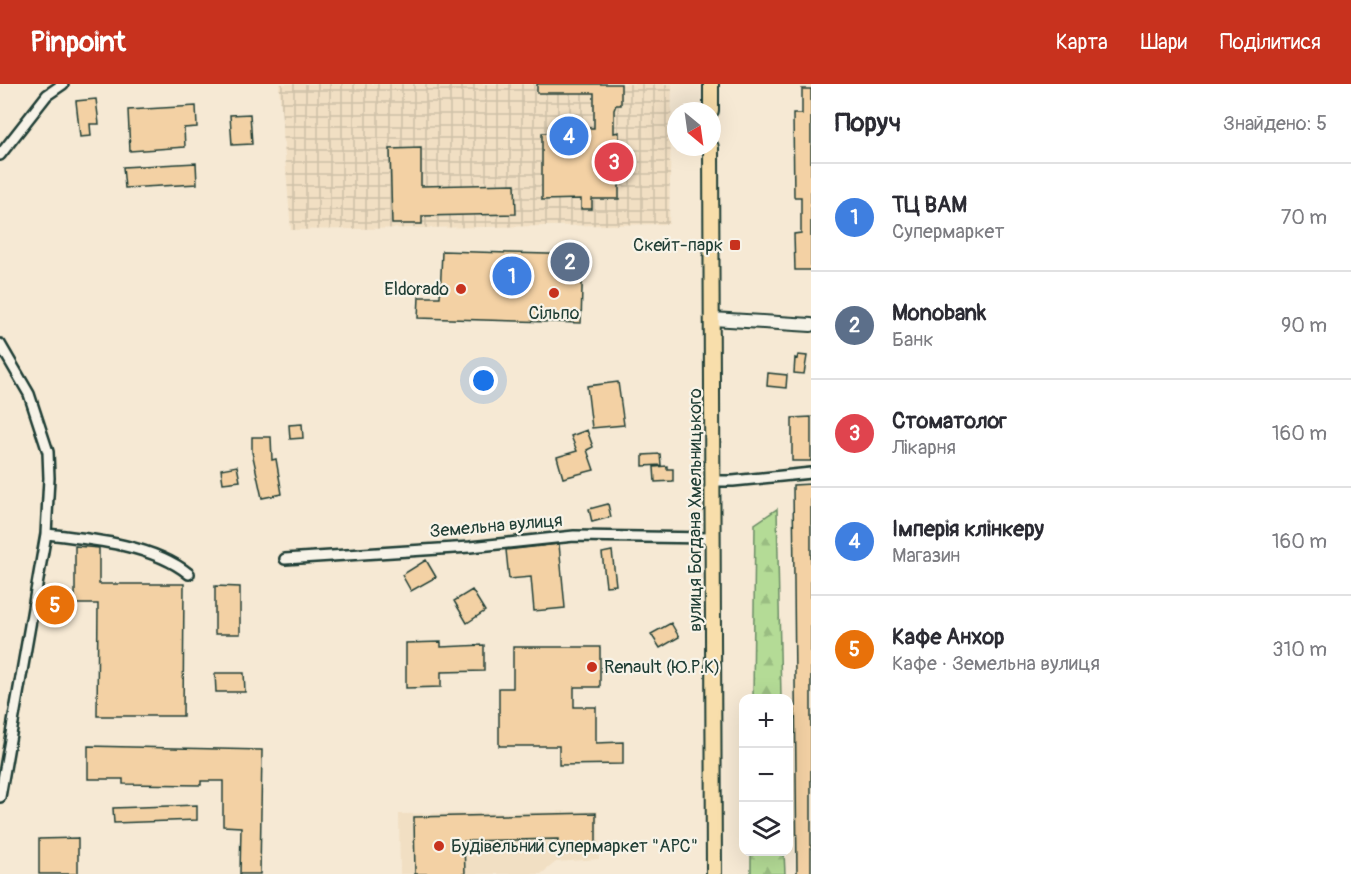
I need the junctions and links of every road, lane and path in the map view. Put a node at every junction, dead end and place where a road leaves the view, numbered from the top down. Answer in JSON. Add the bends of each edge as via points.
{"nodes":[{"id":1,"x":63,"y":84,"type":"edge"},
{"id":2,"x":711,"y":84,"type":"edge"},
{"id":3,"x":711,"y":102,"type":"edge"},
{"id":4,"x":0,"y":155,"type":"edge"},
{"id":5,"x":711,"y":156,"type":"edge"},
{"id":6,"x":712,"y":319,"type":"junction"},
{"id":7,"x":811,"y":326,"type":"edge"},
{"id":8,"x":0,"y":344,"type":"edge"},
{"id":9,"x":811,"y":473,"type":"edge"},
{"id":10,"x":711,"y":481,"type":"junction"},
{"id":11,"x":46,"y":534,"type":"junction"},
{"id":12,"x":711,"y":538,"type":"junction"},
{"id":13,"x":285,"y":559,"type":"dead end"},
{"id":14,"x":189,"y":574,"type":"dead end"},
{"id":15,"x":0,"y":797,"type":"edge"},
{"id":16,"x":714,"y":874,"type":"edge"}],
"edges":[{"from":1,"to":4,"type":"street","via":[[47,95]]},
{"from":2,"to":3,"type":"main road"},
{"from":5,"to":6,"type":"main road","name":"вулиця Богдана Хмельницького"},
{"from":6,"to":7,"type":"main road"},
{"from":6,"to":10,"type":"main road","name":"вулиця Богдана Хмельницького"},
{"from":8,"to":11,"type":"street","via":[[29,394],[48,452]]},
{"from":9,"to":10,"type":"street"},
{"from":10,"to":12,"type":"main road","name":"вулиця Богдана Хмельницького"},
{"from":11,"to":14,"type":"street","via":[[101,540],[130,548],[178,565]]},
{"from":11,"to":15,"type":"street"},
{"from":12,"to":13,"type":"street","name":"Земельна вулиця","via":[[574,536]]},
{"from":12,"to":16,"type":"main road","name":"вулиця Богдана Хмельницького"}]}
